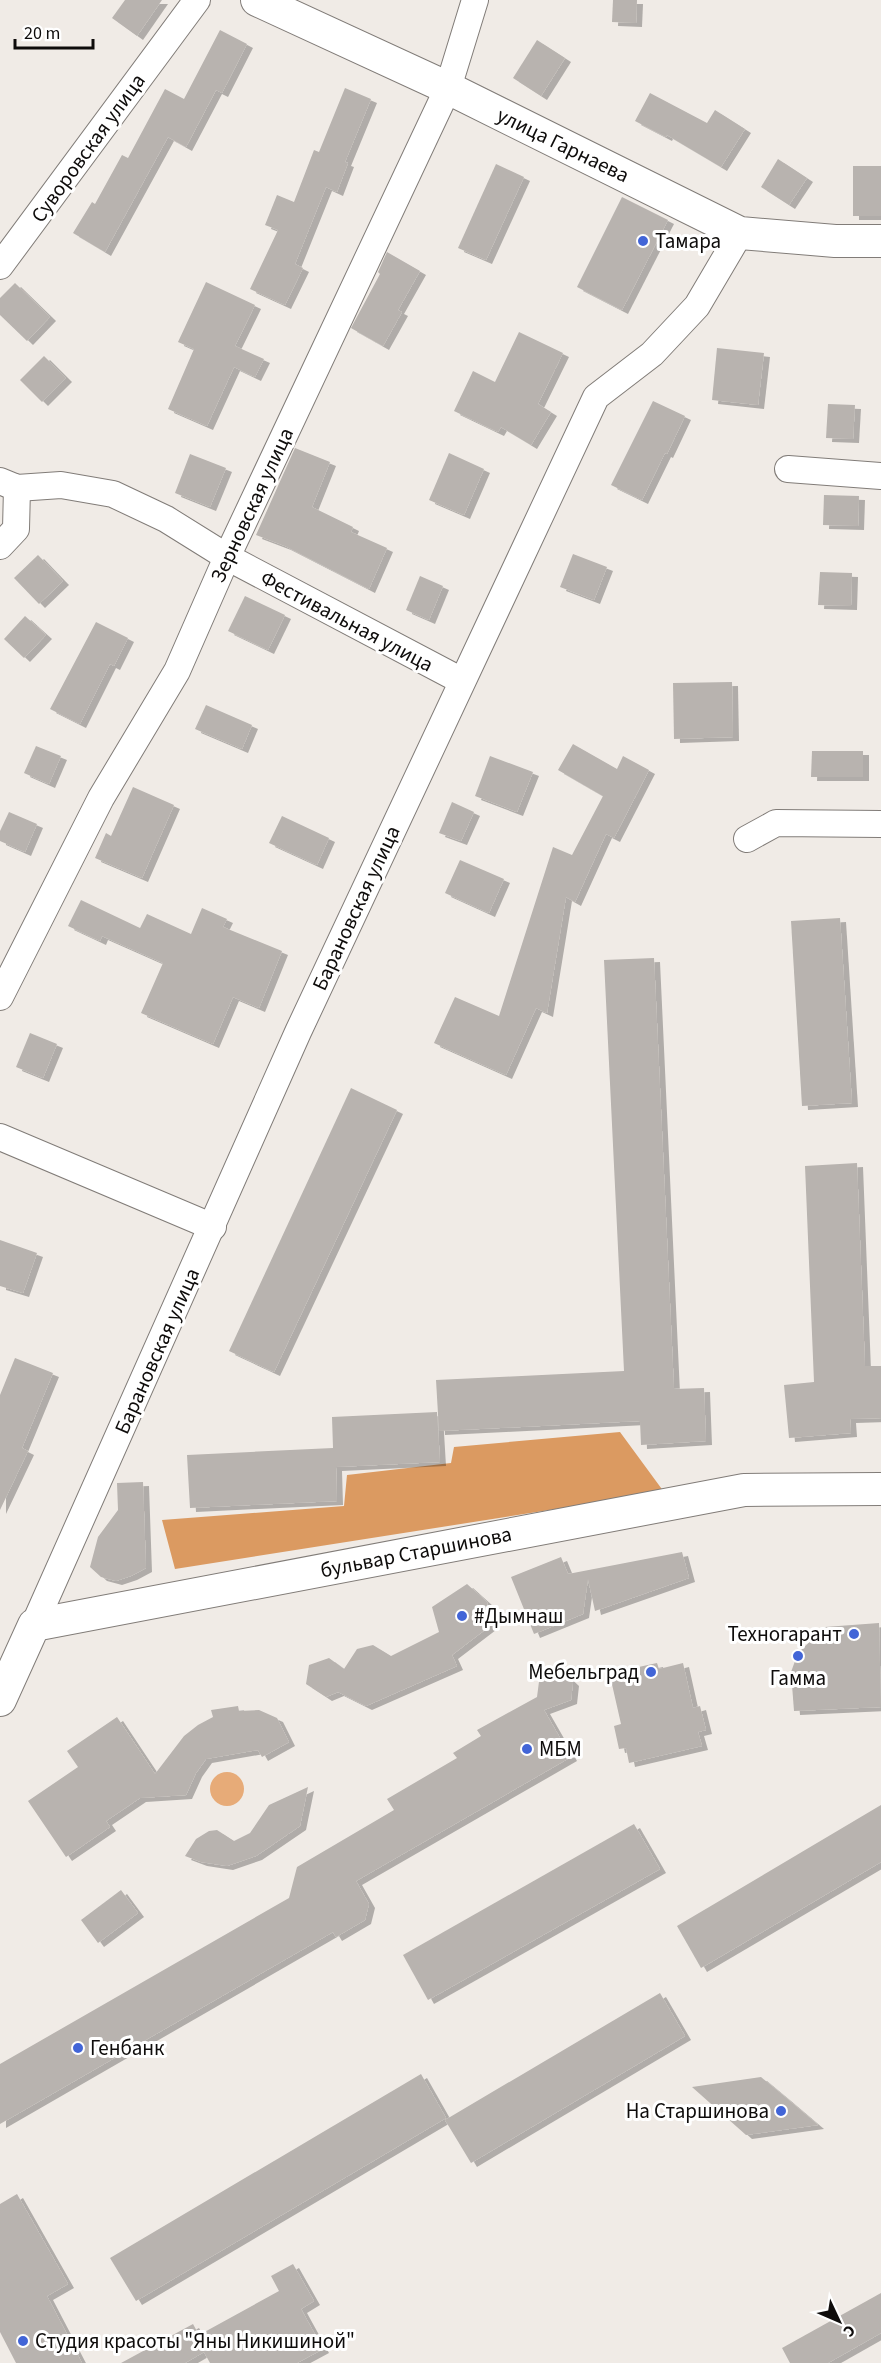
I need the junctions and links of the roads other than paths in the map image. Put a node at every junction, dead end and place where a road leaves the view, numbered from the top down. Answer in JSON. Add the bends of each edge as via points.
{"nodes":[{"id":1,"x":197,"y":0,"type":"edge"},
{"id":2,"x":257,"y":0,"type":"edge"},
{"id":3,"x":475,"y":0,"type":"edge"},
{"id":4,"x":448,"y":88,"type":"junction"},
{"id":5,"x":740,"y":233,"type":"junction"},
{"id":6,"x":881,"y":241,"type":"edge"},
{"id":7,"x":0,"y":266,"type":"edge"},
{"id":8,"x":788,"y":468,"type":"dead end"},
{"id":9,"x":881,"y":476,"type":"edge"},
{"id":10,"x":8,"y":484,"type":"edge"},
{"id":11,"x":0,"y":546,"type":"edge"},
{"id":12,"x":227,"y":557,"type":"junction"},
{"id":13,"x":462,"y":681,"type":"junction"},
{"id":14,"x":881,"y":824,"type":"edge"},
{"id":15,"x":747,"y":839,"type":"dead end"},
{"id":16,"x":0,"y":997,"type":"edge"},
{"id":17,"x":0,"y":1137,"type":"edge"},
{"id":18,"x":213,"y":1227,"type":"junction"},
{"id":19,"x":881,"y":1489,"type":"edge"},
{"id":20,"x":34,"y":1625,"type":"junction"},
{"id":21,"x":0,"y":1700,"type":"edge"}],
"edges":[{"from":1,"to":7,"type":"street","name":"Суворовская улица"},
{"from":2,"to":4,"type":"street","name":"улица Гарнаева"},
{"from":3,"to":4,"type":"street","name":"Зерновская улица"},
{"from":4,"to":5,"type":"street","name":"улица Гарнаева"},
{"from":4,"to":12,"type":"street","name":"Зерновская улица"},
{"from":5,"to":6,"type":"street","name":"улица Гарнаева"},
{"from":5,"to":13,"type":"street","name":"Барановская улица","via":[[697,306],[652,354],[596,397]]},
{"from":8,"to":9,"type":"street"},
{"from":10,"to":11,"type":"street","via":[[16,529]]},
{"from":10,"to":12,"type":"street","name":"Фестивальная улица","via":[[61,485],[113,494],[166,519]]},
{"from":12,"to":13,"type":"street","name":"Фестивальная улица"},
{"from":12,"to":16,"type":"street","name":"Зерновская улица","via":[[177,671],[100,798]]},
{"from":13,"to":18,"type":"street","name":"Барановская улица","via":[[298,1032]]},
{"from":14,"to":15,"type":"street","via":[[776,823]]},
{"from":17,"to":18,"type":"street"},
{"from":18,"to":20,"type":"street","name":"Барановская улица"},
{"from":19,"to":20,"type":"street","name":"бульвар Старшинова","via":[[744,1490]]},
{"from":20,"to":21,"type":"street"}]}
